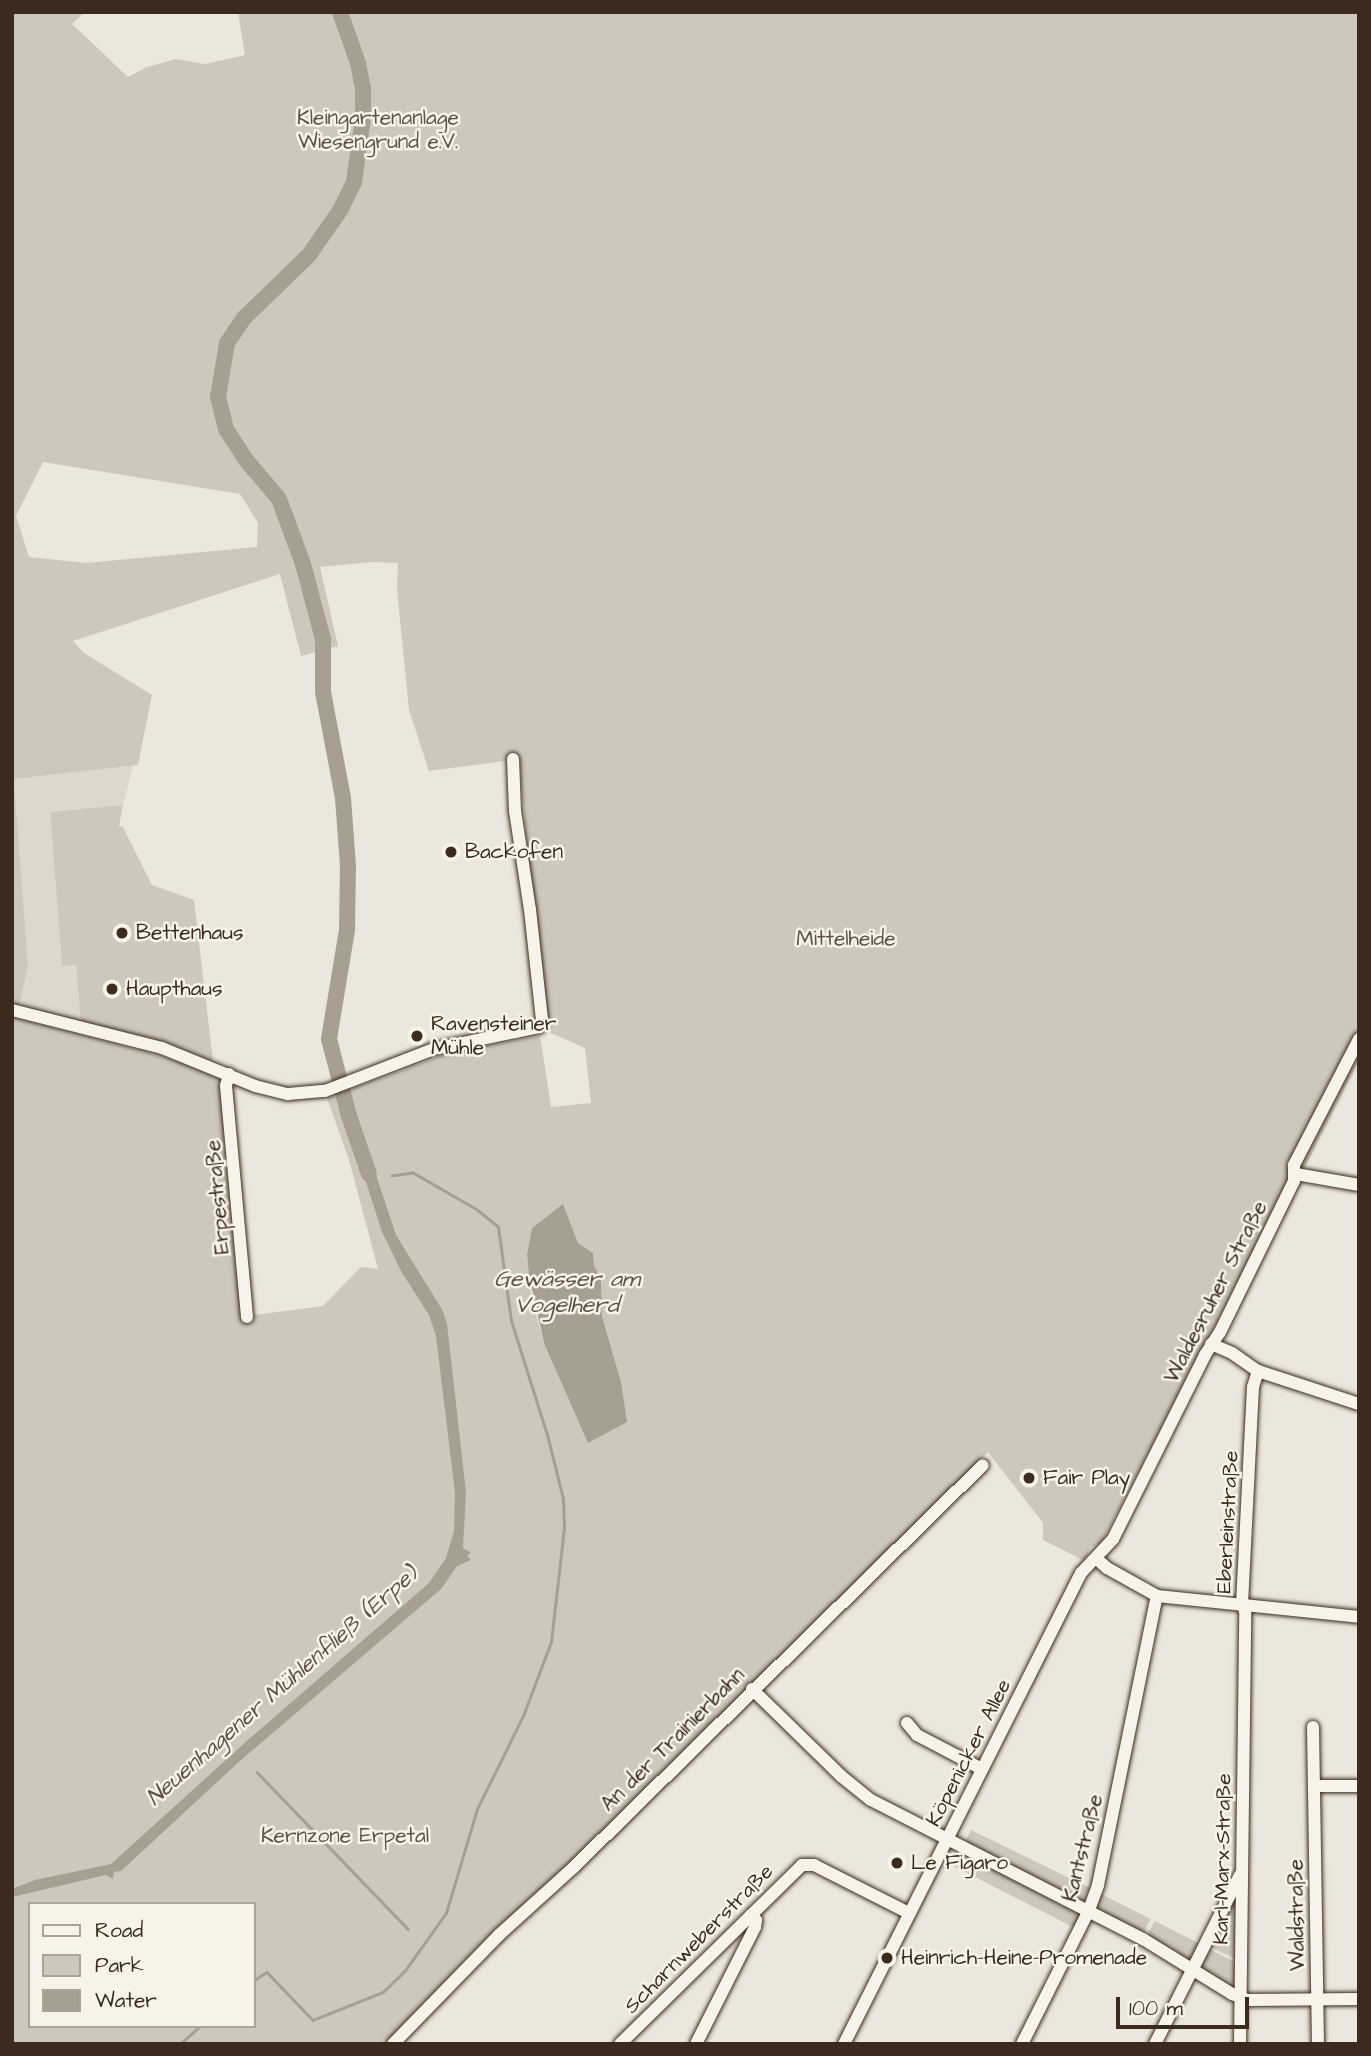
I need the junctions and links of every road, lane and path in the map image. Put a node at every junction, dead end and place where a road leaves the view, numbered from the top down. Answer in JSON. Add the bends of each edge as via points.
{"nodes":[{"id":1,"x":513,"y":759,"type":"dead end"},
{"id":2,"x":12,"y":1010,"type":"edge"},
{"id":3,"x":1359,"y":1039,"type":"edge"},
{"id":4,"x":229,"y":1074,"type":"junction"},
{"id":5,"x":1296,"y":1174,"type":"junction"},
{"id":6,"x":1359,"y":1185,"type":"edge"},
{"id":7,"x":247,"y":1317,"type":"dead end"},
{"id":8,"x":1211,"y":1344,"type":"junction"},
{"id":9,"x":1258,"y":1371,"type":"junction"},
{"id":10,"x":1359,"y":1404,"type":"edge"},
{"id":11,"x":982,"y":1465,"type":"dead end"},
{"id":12,"x":1097,"y":1559,"type":"junction"},
{"id":13,"x":1157,"y":1596,"type":"junction"},
{"id":14,"x":1242,"y":1604,"type":"junction"},
{"id":15,"x":1359,"y":1617,"type":"edge"},
{"id":16,"x":1244,"y":1675,"type":"joint"},
{"id":17,"x":752,"y":1689,"type":"junction"},
{"id":18,"x":907,"y":1723,"type":"dead end"},
{"id":19,"x":1313,"y":1727,"type":"dead end"},
{"id":20,"x":982,"y":1769,"type":"junction"},
{"id":21,"x":1314,"y":1786,"type":"junction"},
{"id":22,"x":1359,"y":1786,"type":"edge"},
{"id":23,"x":947,"y":1840,"type":"junction"},
{"id":24,"x":1241,"y":1873,"type":"junction"},
{"id":25,"x":1089,"y":1910,"type":"junction"},
{"id":26,"x":909,"y":1913,"type":"junction"},
{"id":27,"x":751,"y":1915,"type":"junction"},
{"id":28,"x":1193,"y":1969,"type":"junction"},
{"id":29,"x":1240,"y":1997,"type":"junction"},
{"id":30,"x":1318,"y":1999,"type":"junction"},
{"id":31,"x":1359,"y":1999,"type":"edge"},
{"id":32,"x":393,"y":2044,"type":"edge"},
{"id":33,"x":620,"y":2044,"type":"edge"},
{"id":34,"x":696,"y":2044,"type":"edge"},
{"id":35,"x":844,"y":2044,"type":"edge"},
{"id":36,"x":1021,"y":2044,"type":"edge"},
{"id":37,"x":1155,"y":2044,"type":"edge"},
{"id":38,"x":1240,"y":2044,"type":"edge"},
{"id":39,"x":1318,"y":2044,"type":"edge"}],
"edges":[{"from":1,"to":4,"type":"street","via":[[515,811],[541,1020],[538,1027],[434,1049],[330,1089],[305,1094],[276,1093]]},
{"from":2,"to":4,"type":"street","via":[[162,1048]]},
{"from":3,"to":5,"type":"street","name":"Waldesruher Straße","via":[[1294,1164]]},
{"from":4,"to":7,"type":"street","name":"Erpestraße","via":[[226,1086]]},
{"from":5,"to":6,"type":"street"},
{"from":5,"to":8,"type":"street","name":"Waldesruher Straße"},
{"from":8,"to":9,"type":"street"},
{"from":8,"to":12,"type":"street","name":"Waldesruher Straße","via":[[1113,1539]]},
{"from":9,"to":10,"type":"street"},
{"from":9,"to":14,"type":"street","name":"Eberleinstraße","via":[[1253,1387]]},
{"from":11,"to":17,"type":"street","name":"An der Trainierbahn"},
{"from":12,"to":13,"type":"street"},
{"from":12,"to":20,"type":"street","name":"Köpenicker Allee","via":[[1081,1573]]},
{"from":13,"to":14,"type":"street"},
{"from":13,"to":25,"type":"street","name":"Kantstraße","via":[[1098,1885]]},
{"from":14,"to":15,"type":"street"},
{"from":14,"to":16,"type":"street","name":"Eberleinstraße"},
{"from":16,"to":24,"type":"street","name":"Karl-Marx-Straße"},
{"from":17,"to":23,"type":"street","via":[[856,1790]]},
{"from":17,"to":32,"type":"street","name":"An der Trainierbahn"},
{"from":18,"to":20,"type":"street","via":[[917,1735]]},
{"from":19,"to":21,"type":"street","name":"Waldstraße"},
{"from":20,"to":23,"type":"street","name":"Köpenicker Allee"},
{"from":21,"to":22,"type":"street"},
{"from":21,"to":30,"type":"street","name":"Waldstraße"},
{"from":23,"to":25,"type":"street"},
{"from":23,"to":26,"type":"street","name":"Köpenicker Allee"},
{"from":24,"to":28,"type":"street"},
{"from":24,"to":29,"type":"street","name":"Karl-Marx-Straße"},
{"from":25,"to":28,"type":"street"},
{"from":25,"to":36,"type":"street","name":"Kantstraße"},
{"from":26,"to":27,"type":"street","name":"Scharnweberstraße","via":[[807,1864]]},
{"from":26,"to":35,"type":"street","name":"Köpenicker Allee"},
{"from":27,"to":33,"type":"street","name":"Scharnweberstraße"},
{"from":27,"to":34,"type":"street","via":[[755,1927]]},
{"from":28,"to":29,"type":"street"},
{"from":28,"to":37,"type":"street"},
{"from":29,"to":30,"type":"street"},
{"from":29,"to":38,"type":"street","name":"Karl-Marx-Straße"},
{"from":30,"to":31,"type":"street"},
{"from":30,"to":39,"type":"street","name":"Waldstraße"}]}
